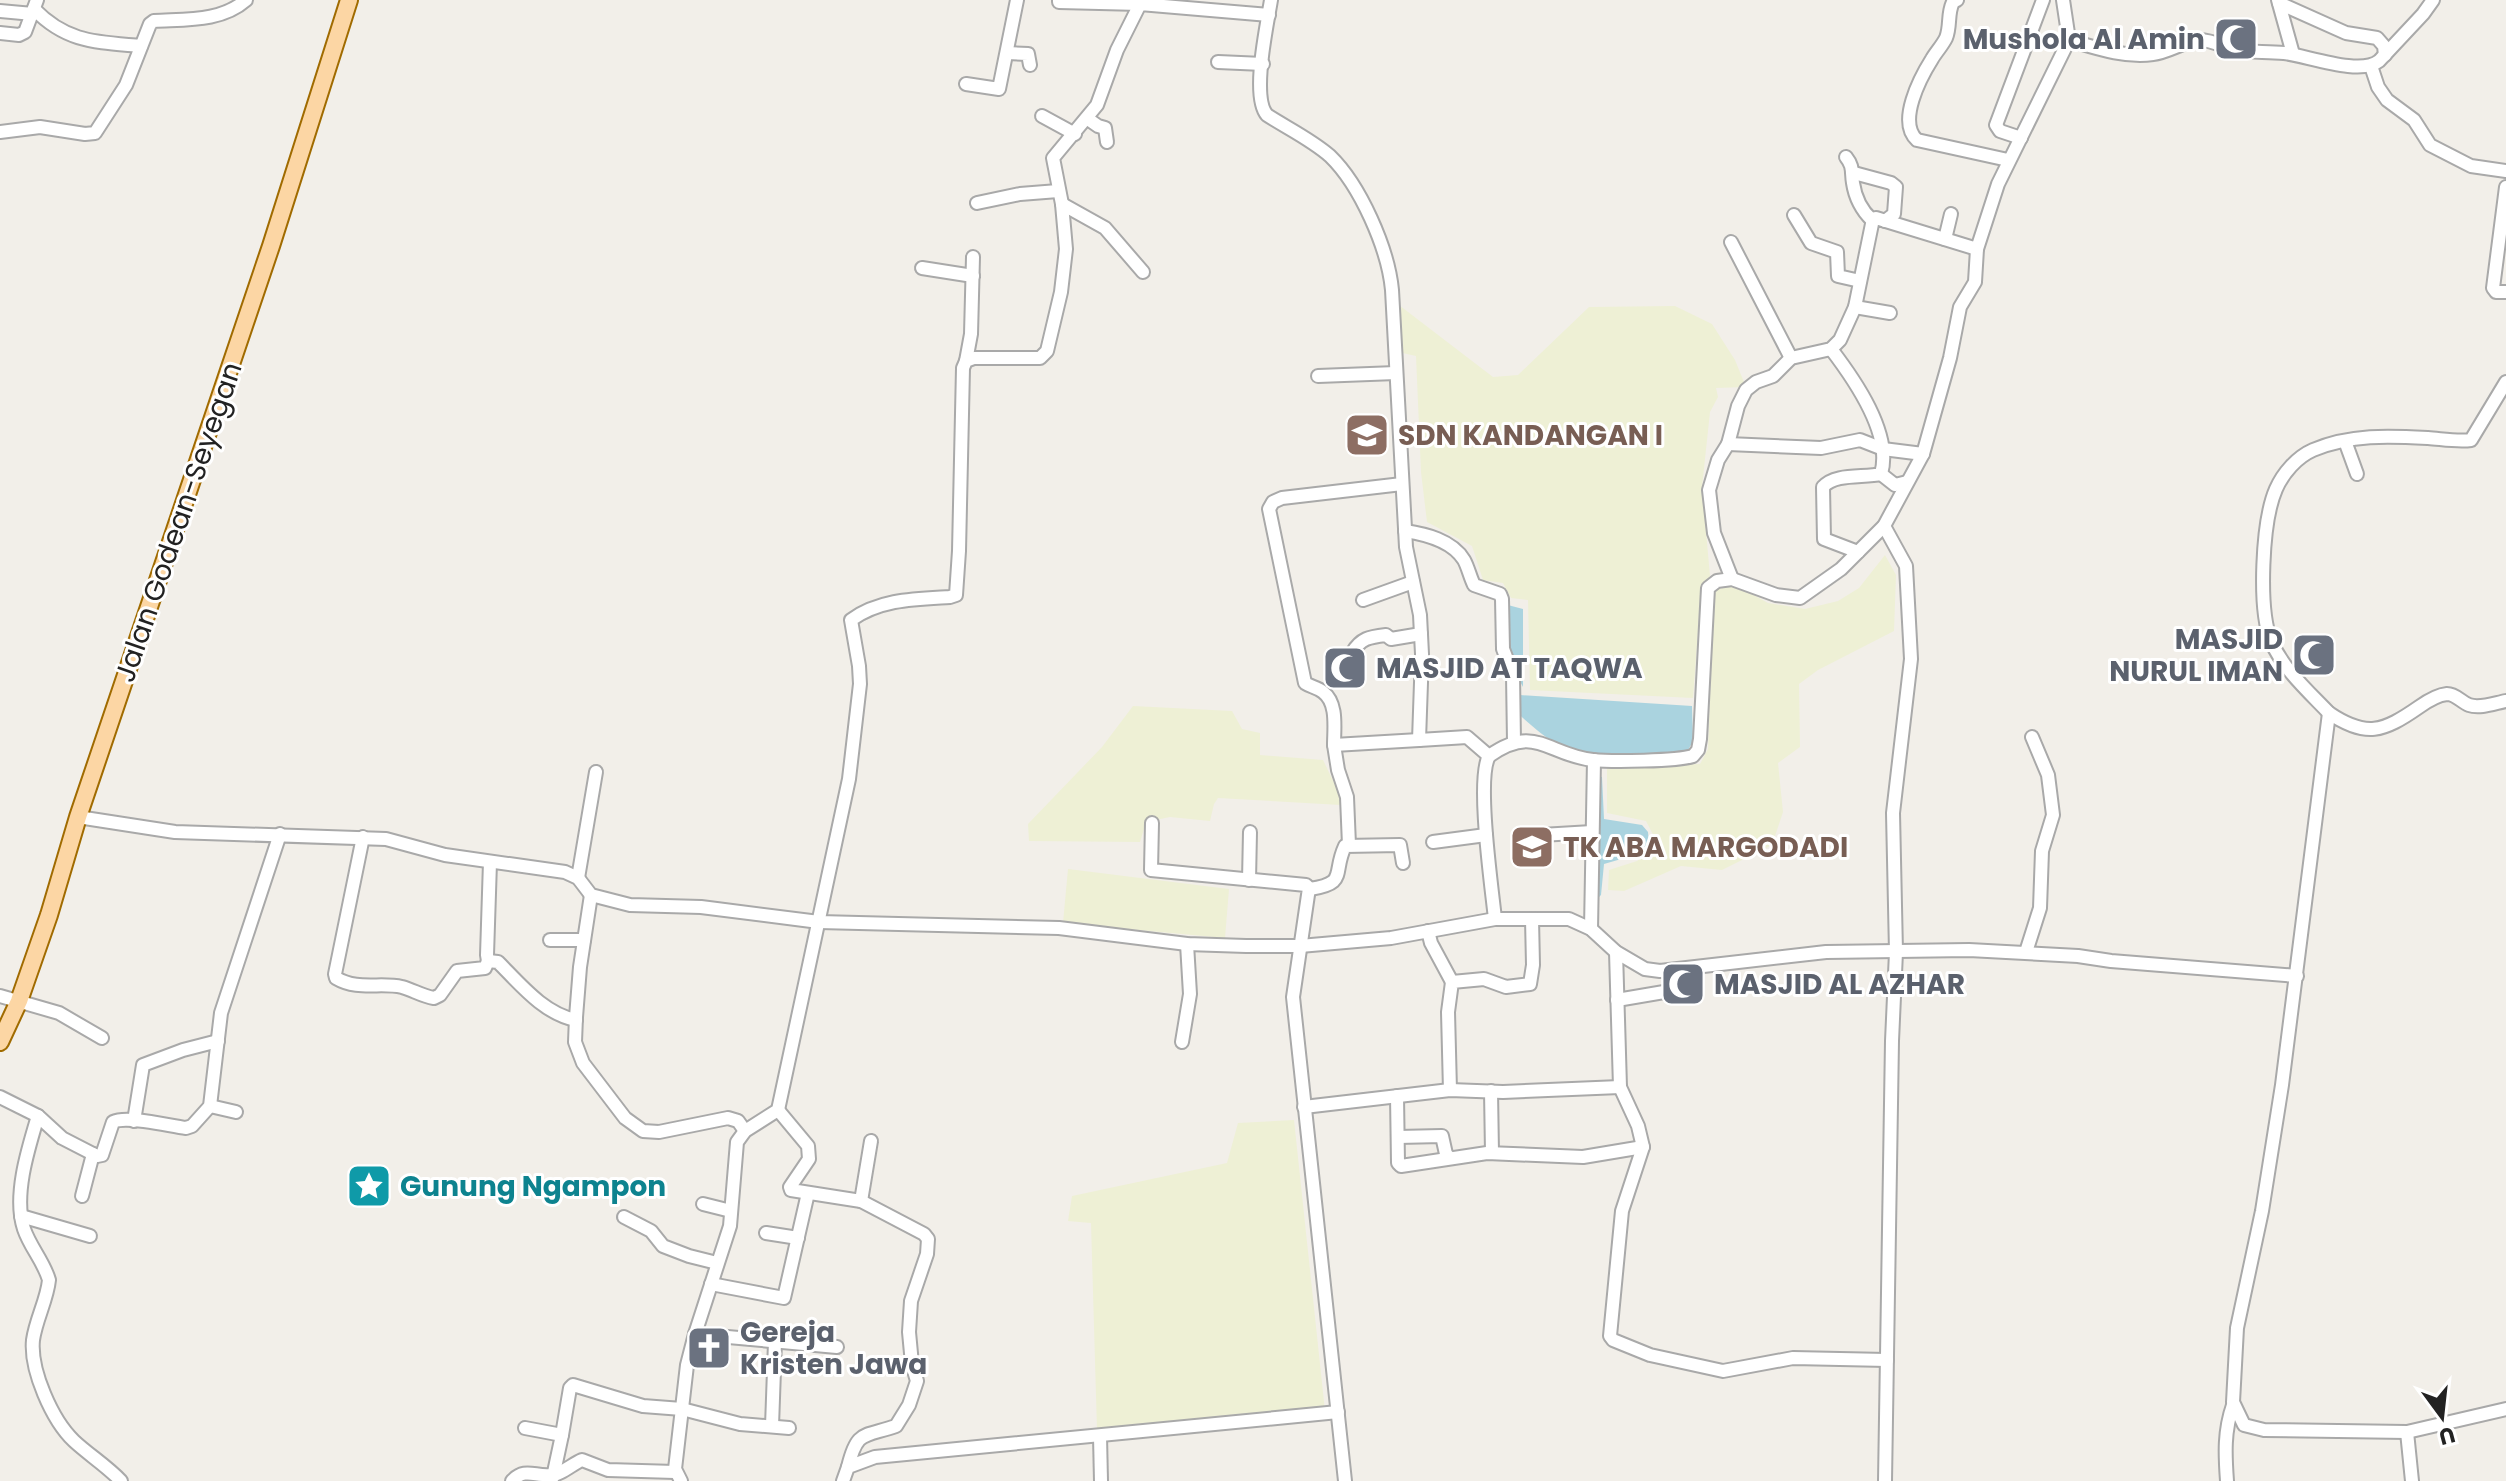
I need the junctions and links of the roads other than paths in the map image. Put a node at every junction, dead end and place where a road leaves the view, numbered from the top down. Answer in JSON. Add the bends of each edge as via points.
{"nodes":[{"id":1,"x":246,"y":0,"type":"edge"},
{"id":2,"x":349,"y":0,"type":"edge"},
{"id":3,"x":1017,"y":0,"type":"edge"},
{"id":4,"x":1271,"y":0,"type":"edge"},
{"id":5,"x":1957,"y":0,"type":"edge"},
{"id":6,"x":2044,"y":0,"type":"edge"},
{"id":7,"x":2433,"y":0,"type":"edge"},
{"id":8,"x":1056,"y":1,"type":"edge"},
{"id":9,"x":2064,"y":2,"type":"edge"},
{"id":10,"x":2278,"y":2,"type":"edge"},
{"id":11,"x":1140,"y":4,"type":"junction"},
{"id":12,"x":35,"y":8,"type":"edge"},
{"id":13,"x":0,"y":11,"type":"edge"},
{"id":14,"x":1269,"y":15,"type":"junction"},
{"id":15,"x":0,"y":33,"type":"edge"},
{"id":16,"x":2069,"y":40,"type":"junction"},
{"id":17,"x":141,"y":46,"type":"junction"},
{"id":18,"x":1007,"y":53,"type":"junction"},
{"id":19,"x":2293,"y":54,"type":"junction"},
{"id":20,"x":2385,"y":55,"type":"junction"},
{"id":21,"x":1218,"y":62,"type":"dead end"},
{"id":22,"x":1263,"y":64,"type":"junction"},
{"id":23,"x":1030,"y":65,"type":"dead end"},
{"id":24,"x":2371,"y":66,"type":"junction"},
{"id":25,"x":966,"y":84,"type":"dead end"},
{"id":26,"x":1042,"y":116,"type":"dead end"},
{"id":27,"x":1088,"y":119,"type":"junction"},
{"id":28,"x":0,"y":132,"type":"edge"},
{"id":29,"x":1075,"y":134,"type":"junction"},
{"id":30,"x":2021,"y":138,"type":"junction"},
{"id":31,"x":1107,"y":142,"type":"dead end"},
{"id":32,"x":1846,"y":157,"type":"dead end"},
{"id":33,"x":2008,"y":160,"type":"junction"},
{"id":34,"x":2506,"y":171,"type":"edge"},
{"id":35,"x":1854,"y":173,"type":"junction"},
{"id":36,"x":2506,"y":187,"type":"edge"},
{"id":37,"x":1060,"y":198,"type":"junction"},
{"id":38,"x":977,"y":203,"type":"dead end"},
{"id":39,"x":1951,"y":214,"type":"dead end"},
{"id":40,"x":1794,"y":215,"type":"dead end"},
{"id":41,"x":1879,"y":220,"type":"junction"},
{"id":42,"x":1945,"y":239,"type":"junction"},
{"id":43,"x":1731,"y":242,"type":"dead end"},
{"id":44,"x":1977,"y":249,"type":"junction"},
{"id":45,"x":973,"y":257,"type":"dead end"},
{"id":46,"x":922,"y":268,"type":"dead end"},
{"id":47,"x":1143,"y":272,"type":"dead end"},
{"id":48,"x":973,"y":276,"type":"junction"},
{"id":49,"x":1860,"y":281,"type":"junction"},
{"id":50,"x":2506,"y":292,"type":"edge"},
{"id":51,"x":1855,"y":307,"type":"junction"},
{"id":52,"x":1890,"y":313,"type":"dead end"},
{"id":53,"x":1831,"y":349,"type":"junction"},
{"id":54,"x":1791,"y":358,"type":"junction"},
{"id":55,"x":966,"y":361,"type":"junction"},
{"id":56,"x":1396,"y":373,"type":"junction"},
{"id":57,"x":1318,"y":376,"type":"dead end"},
{"id":58,"x":2506,"y":382,"type":"edge"},
{"id":59,"x":2491,"y":404,"type":"junction"},
{"id":60,"x":2506,"y":405,"type":"edge"},
{"id":61,"x":2345,"y":441,"type":"junction"},
{"id":62,"x":1728,"y":444,"type":"junction"},
{"id":63,"x":1883,"y":449,"type":"junction"},
{"id":64,"x":1923,"y":454,"type":"junction"},
{"id":65,"x":1881,"y":474,"type":"junction"},
{"id":66,"x":2357,"y":474,"type":"dead end"},
{"id":67,"x":1907,"y":482,"type":"junction"},
{"id":68,"x":1402,"y":484,"type":"junction"},
{"id":69,"x":1884,"y":526,"type":"junction"},
{"id":70,"x":1405,"y":531,"type":"junction"},
{"id":71,"x":1858,"y":552,"type":"junction"},
{"id":72,"x":1732,"y":579,"type":"junction"},
{"id":73,"x":1413,"y":582,"type":"junction"},
{"id":74,"x":1363,"y":600,"type":"dead end"},
{"id":75,"x":1421,"y":634,"type":"junction"},
{"id":76,"x":1352,"y":653,"type":"dead end"},
{"id":77,"x":2506,"y":701,"type":"edge"},
{"id":78,"x":2329,"y":713,"type":"junction"},
{"id":79,"x":2032,"y":737,"type":"dead end"},
{"id":80,"x":1419,"y":740,"type":"junction"},
{"id":81,"x":1514,"y":742,"type":"junction"},
{"id":82,"x":1334,"y":745,"type":"junction"},
{"id":83,"x":1489,"y":756,"type":"junction"},
{"id":84,"x":1594,"y":760,"type":"junction"},
{"id":85,"x":596,"y":772,"type":"dead end"},
{"id":86,"x":78,"y":817,"type":"junction"},
{"id":87,"x":1152,"y":823,"type":"dead end"},
{"id":88,"x":1250,"y":832,"type":"dead end"},
{"id":89,"x":1592,"y":832,"type":"junction"},
{"id":90,"x":280,"y":834,"type":"junction"},
{"id":91,"x":1486,"y":835,"type":"junction"},
{"id":92,"x":1523,"y":836,"type":"dead end"},
{"id":93,"x":363,"y":837,"type":"junction"},
{"id":94,"x":1433,"y":842,"type":"dead end"},
{"id":95,"x":1349,"y":845,"type":"junction"},
{"id":96,"x":490,"y":862,"type":"junction"},
{"id":97,"x":1403,"y":863,"type":"dead end"},
{"id":98,"x":578,"y":878,"type":"junction"},
{"id":99,"x":1249,"y":880,"type":"junction"},
{"id":100,"x":1310,"y":889,"type":"junction"},
{"id":101,"x":591,"y":895,"type":"junction"},
{"id":102,"x":1495,"y":919,"type":"junction"},
{"id":103,"x":1532,"y":919,"type":"junction"},
{"id":104,"x":819,"y":922,"type":"junction"},
{"id":105,"x":1591,"y":929,"type":"junction"},
{"id":106,"x":1428,"y":931,"type":"junction"},
{"id":107,"x":550,"y":940,"type":"dead end"},
{"id":108,"x":584,"y":940,"type":"junction"},
{"id":109,"x":1187,"y":944,"type":"junction"},
{"id":110,"x":1300,"y":946,"type":"junction"},
{"id":111,"x":1616,"y":952,"type":"junction"},
{"id":112,"x":1896,"y":952,"type":"junction"},
{"id":113,"x":2026,"y":952,"type":"junction"},
{"id":114,"x":488,"y":961,"type":"junction"},
{"id":115,"x":2297,"y":976,"type":"junction"},
{"id":116,"x":1452,"y":982,"type":"junction"},
{"id":117,"x":1664,"y":992,"type":"dead end"},
{"id":118,"x":0,"y":996,"type":"edge"},
{"id":119,"x":1617,"y":1000,"type":"junction"},
{"id":120,"x":19,"y":1001,"type":"junction"},
{"id":121,"x":576,"y":1020,"type":"junction"},
{"id":122,"x":102,"y":1038,"type":"dead end"},
{"id":123,"x":218,"y":1041,"type":"junction"},
{"id":124,"x":0,"y":1042,"type":"edge"},
{"id":125,"x":1182,"y":1042,"type":"dead end"},
{"id":126,"x":1620,"y":1087,"type":"junction"},
{"id":127,"x":1450,"y":1090,"type":"junction"},
{"id":128,"x":1491,"y":1091,"type":"junction"},
{"id":129,"x":1397,"y":1096,"type":"junction"},
{"id":130,"x":0,"y":1097,"type":"edge"},
{"id":131,"x":210,"y":1106,"type":"junction"},
{"id":132,"x":1304,"y":1107,"type":"junction"},
{"id":133,"x":778,"y":1110,"type":"junction"},
{"id":134,"x":236,"y":1112,"type":"dead end"},
{"id":135,"x":38,"y":1116,"type":"junction"},
{"id":136,"x":134,"y":1121,"type":"junction"},
{"id":137,"x":745,"y":1131,"type":"junction"},
{"id":138,"x":1398,"y":1137,"type":"junction"},
{"id":139,"x":871,"y":1141,"type":"dead end"},
{"id":140,"x":1643,"y":1147,"type":"junction"},
{"id":141,"x":1492,"y":1153,"type":"junction"},
{"id":142,"x":93,"y":1154,"type":"junction"},
{"id":143,"x":1450,"y":1158,"type":"junction"},
{"id":144,"x":808,"y":1193,"type":"junction"},
{"id":145,"x":82,"y":1196,"type":"dead end"},
{"id":146,"x":861,"y":1201,"type":"junction"},
{"id":147,"x":703,"y":1204,"type":"dead end"},
{"id":148,"x":731,"y":1211,"type":"junction"},
{"id":149,"x":21,"y":1216,"type":"junction"},
{"id":150,"x":624,"y":1217,"type":"dead end"},
{"id":151,"x":766,"y":1233,"type":"dead end"},
{"id":152,"x":90,"y":1236,"type":"dead end"},
{"id":153,"x":798,"y":1238,"type":"junction"},
{"id":154,"x":717,"y":1263,"type":"junction"},
{"id":155,"x":711,"y":1284,"type":"junction"},
{"id":156,"x":695,"y":1334,"type":"junction"},
{"id":157,"x":775,"y":1342,"type":"junction"},
{"id":158,"x":837,"y":1347,"type":"dead end"},
{"id":159,"x":1887,"y":1360,"type":"junction"},
{"id":160,"x":2233,"y":1405,"type":"junction"},
{"id":161,"x":682,"y":1409,"type":"junction"},
{"id":162,"x":2506,"y":1409,"type":"edge"},
{"id":163,"x":1338,"y":1412,"type":"junction"},
{"id":164,"x":2244,"y":1425,"type":"junction"},
{"id":165,"x":772,"y":1426,"type":"junction"},
{"id":166,"x":525,"y":1428,"type":"dead end"},
{"id":167,"x":789,"y":1428,"type":"dead end"},
{"id":168,"x":2226,"y":1431,"type":"junction"},
{"id":169,"x":2407,"y":1432,"type":"junction"},
{"id":170,"x":562,"y":1435,"type":"junction"},
{"id":171,"x":1100,"y":1436,"type":"junction"},
{"id":172,"x":848,"y":1467,"type":"junction"},
{"id":173,"x":678,"y":1477,"type":"edge"},
{"id":174,"x":552,"y":1478,"type":"edge"},
{"id":175,"x":121,"y":1481,"type":"edge"},
{"id":176,"x":512,"y":1481,"type":"edge"},
{"id":177,"x":843,"y":1481,"type":"edge"},
{"id":178,"x":1101,"y":1481,"type":"edge"},
{"id":179,"x":1345,"y":1481,"type":"edge"},
{"id":180,"x":1885,"y":1481,"type":"edge"},
{"id":181,"x":2227,"y":1481,"type":"edge"},
{"id":182,"x":2412,"y":1481,"type":"edge"}],
"edges":[{"from":1,"to":17,"type":"street","via":[[224,14],[154,21]]},
{"from":2,"to":86,"type":"main road","name":"Jalan Godean-Seyegan"},
{"from":3,"to":18,"type":"street"},
{"from":4,"to":14,"type":"street"},
{"from":5,"to":33,"type":"street","via":[[1948,12],[1950,29],[1910,106],[1912,136]]},
{"from":6,"to":9,"type":"street"},
{"from":6,"to":30,"type":"street","via":[[1996,125]]},
{"from":7,"to":20,"type":"street"},
{"from":8,"to":11,"type":"street"},
{"from":9,"to":16,"type":"street"},
{"from":10,"to":19,"type":"street"},
{"from":10,"to":20,"type":"street","via":[[2346,33],[2377,38]]},
{"from":11,"to":14,"type":"street"},
{"from":11,"to":27,"type":"street"},
{"from":12,"to":13,"type":"street"},
{"from":12,"to":15,"type":"street","via":[[25,32]]},
{"from":12,"to":17,"type":"street","via":[[73,37]]},
{"from":14,"to":22,"type":"street"},
{"from":16,"to":19,"type":"street","via":[[2144,55],[2203,40],[2235,50]]},
{"from":16,"to":30,"type":"street"},
{"from":17,"to":28,"type":"street","via":[[126,85],[95,133],[40,127]]},
{"from":18,"to":23,"type":"street","via":[[1028,54]]},
{"from":18,"to":25,"type":"street","via":[[999,89]]},
{"from":19,"to":24,"type":"street"},
{"from":20,"to":24,"type":"street"},
{"from":21,"to":22,"type":"street"},
{"from":22,"to":56,"type":"street","via":[[1264,112],[1331,158],[1354,187],[1377,236],[1391,279]]},
{"from":24,"to":34,"type":"street","via":[[2387,100],[2414,120],[2430,145],[2471,166]]},
{"from":26,"to":29,"type":"street"},
{"from":27,"to":29,"type":"street"},
{"from":27,"to":31,"type":"street","via":[[1105,128]]},
{"from":29,"to":37,"type":"street","via":[[1053,158]]},
{"from":30,"to":33,"type":"street"},
{"from":32,"to":35,"type":"street"},
{"from":33,"to":44,"type":"street"},
{"from":35,"to":41,"type":"street","via":[[1864,212]]},
{"from":35,"to":41,"type":"street","via":[[1896,187],[1894,214]]},
{"from":36,"to":50,"type":"street","via":[[2493,288]]},
{"from":37,"to":38,"type":"street","via":[[1020,194]]},
{"from":37,"to":47,"type":"street","via":[[1105,228]]},
{"from":37,"to":55,"type":"street","via":[[1065,258],[1046,353],[1040,358]]},
{"from":39,"to":42,"type":"street"},
{"from":40,"to":49,"type":"street","via":[[1811,243],[1837,252],[1838,276]]},
{"from":41,"to":42,"type":"street"},
{"from":41,"to":49,"type":"street"},
{"from":42,"to":44,"type":"street"},
{"from":43,"to":54,"type":"street"},
{"from":44,"to":64,"type":"street","via":[[1975,282],[1958,313]]},
{"from":45,"to":48,"type":"street"},
{"from":46,"to":48,"type":"street"},
{"from":48,"to":55,"type":"street"},
{"from":49,"to":51,"type":"street"},
{"from":51,"to":52,"type":"street"},
{"from":51,"to":53,"type":"street"},
{"from":53,"to":54,"type":"street"},
{"from":53,"to":63,"type":"street","via":[[1867,399]]},
{"from":54,"to":62,"type":"street","via":[[1773,376],[1746,390]]},
{"from":55,"to":104,"type":"street","via":[[957,592],[902,600],[851,620],[860,684],[853,749]]},
{"from":56,"to":57,"type":"street"},
{"from":56,"to":68,"type":"street"},
{"from":58,"to":59,"type":"street"},
{"from":59,"to":60,"type":"street"},
{"from":59,"to":61,"type":"street","via":[[2468,441],[2383,435]]},
{"from":61,"to":66,"type":"street"},
{"from":61,"to":78,"type":"street","via":[[2302,456],[2283,477],[2271,505],[2263,576],[2264,614],[2273,644]]},
{"from":62,"to":63,"type":"street","via":[[1821,448],[1860,440]]},
{"from":62,"to":72,"type":"street","via":[[1709,490],[1714,533]]},
{"from":63,"to":64,"type":"street"},
{"from":63,"to":65,"type":"street"},
{"from":64,"to":67,"type":"street"},
{"from":65,"to":67,"type":"street","via":[[1895,485]]},
{"from":65,"to":71,"type":"street","via":[[1838,479],[1823,487],[1824,539]]},
{"from":67,"to":69,"type":"street"},
{"from":68,"to":70,"type":"street"},
{"from":68,"to":82,"type":"street","via":[[1282,498],[1269,509],[1305,683],[1329,701]]},
{"from":69,"to":71,"type":"street"},
{"from":69,"to":112,"type":"street","via":[[1906,566],[1911,659],[1893,813]]},
{"from":70,"to":73,"type":"street"},
{"from":70,"to":81,"type":"street","via":[[1425,534],[1457,551],[1474,585],[1495,591],[1502,599],[1503,649],[1514,685]]},
{"from":71,"to":72,"type":"street","via":[[1800,598]]},
{"from":72,"to":84,"type":"street","via":[[1717,581],[1707,593],[1696,753],[1689,758]]},
{"from":73,"to":74,"type":"street"},
{"from":73,"to":75,"type":"street"},
{"from":75,"to":76,"type":"street","via":[[1364,639]]},
{"from":75,"to":80,"type":"street"},
{"from":77,"to":78,"type":"street","via":[[2474,707],[2446,694],[2376,730],[2360,730]]},
{"from":78,"to":115,"type":"street"},
{"from":79,"to":113,"type":"street","via":[[2048,775],[2053,815],[2042,851],[2040,908]]},
{"from":80,"to":82,"type":"street"},
{"from":80,"to":83,"type":"street","via":[[1467,737]]},
{"from":81,"to":83,"type":"street"},
{"from":81,"to":84,"type":"street","via":[[1534,741]]},
{"from":82,"to":95,"type":"street","via":[[1347,797]]},
{"from":83,"to":91,"type":"street","via":[[1484,767]]},
{"from":84,"to":89,"type":"street"},
{"from":85,"to":98,"type":"street"},
{"from":86,"to":90,"type":"street","via":[[175,832]]},
{"from":86,"to":120,"type":"main road","name":"Jalan Godean-Seyegan"},
{"from":87,"to":99,"type":"street","via":[[1151,870]]},
{"from":88,"to":99,"type":"street"},
{"from":89,"to":92,"type":"street"},
{"from":89,"to":105,"type":"street"},
{"from":90,"to":93,"type":"street"},
{"from":90,"to":123,"type":"street","via":[[221,1013]]},
{"from":91,"to":94,"type":"street"},
{"from":91,"to":102,"type":"street"},
{"from":93,"to":96,"type":"street"},
{"from":93,"to":114,"type":"street","via":[[336,978],[364,987],[397,986],[434,998],[457,971],[485,968]]},
{"from":95,"to":97,"type":"street","via":[[1400,845]]},
{"from":95,"to":100,"type":"street","via":[[1343,848],[1335,881]]},
{"from":96,"to":98,"type":"street"},
{"from":96,"to":114,"type":"street"},
{"from":98,"to":101,"type":"street"},
{"from":99,"to":100,"type":"street"},
{"from":100,"to":110,"type":"street"},
{"from":101,"to":104,"type":"street","via":[[630,905],[701,907]]},
{"from":101,"to":108,"type":"street"},
{"from":102,"to":103,"type":"street"},
{"from":102,"to":106,"type":"street"},
{"from":103,"to":105,"type":"street","via":[[1569,919]]},
{"from":103,"to":116,"type":"street","via":[[1530,984]]},
{"from":104,"to":109,"type":"street","via":[[1059,928]]},
{"from":104,"to":133,"type":"street"},
{"from":105,"to":111,"type":"street"},
{"from":106,"to":110,"type":"street"},
{"from":106,"to":116,"type":"street"},
{"from":107,"to":108,"type":"street"},
{"from":108,"to":121,"type":"street"},
{"from":109,"to":110,"type":"street"},
{"from":109,"to":125,"type":"street","via":[[1190,994]]},
{"from":110,"to":132,"type":"street","via":[[1293,997]]},
{"from":111,"to":112,"type":"street","via":[[1645,969],[1660,971],[1826,952]]},
{"from":111,"to":119,"type":"street"},
{"from":112,"to":113,"type":"street"},
{"from":112,"to":159,"type":"street"},
{"from":113,"to":115,"type":"street"},
{"from":114,"to":121,"type":"street","via":[[498,962],[554,1012]]},
{"from":115,"to":160,"type":"street","via":[[2262,1211],[2237,1328]]},
{"from":116,"to":127,"type":"street"},
{"from":117,"to":119,"type":"street"},
{"from":118,"to":120,"type":"street"},
{"from":119,"to":126,"type":"street"},
{"from":120,"to":122,"type":"street","via":[[59,1013]]},
{"from":120,"to":124,"type":"main road","name":"Jalan Godean-Seyegan"},
{"from":121,"to":137,"type":"street","via":[[575,1042],[583,1063],[636,1127],[653,1132],[728,1118]]},
{"from":123,"to":131,"type":"street"},
{"from":123,"to":136,"type":"street","via":[[143,1065]]},
{"from":126,"to":128,"type":"street"},
{"from":126,"to":140,"type":"street"},
{"from":127,"to":128,"type":"street"},
{"from":127,"to":129,"type":"street"},
{"from":128,"to":141,"type":"street"},
{"from":129,"to":132,"type":"street"},
{"from":129,"to":138,"type":"street"},
{"from":130,"to":135,"type":"street"},
{"from":131,"to":134,"type":"street"},
{"from":131,"to":136,"type":"street","via":[[186,1128]]},
{"from":132,"to":163,"type":"street"},
{"from":133,"to":137,"type":"street"},
{"from":133,"to":144,"type":"street","via":[[808,1146],[809,1159],[790,1187]]},
{"from":135,"to":142,"type":"street","via":[[62,1138]]},
{"from":135,"to":149,"type":"street","via":[[23,1174]]},
{"from":136,"to":142,"type":"street","via":[[113,1122],[102,1155]]},
{"from":137,"to":148,"type":"street","via":[[737,1142]]},
{"from":138,"to":143,"type":"street","via":[[1442,1136]]},
{"from":138,"to":143,"type":"street","via":[[1401,1166]]},
{"from":139,"to":146,"type":"street"},
{"from":140,"to":141,"type":"street","via":[[1583,1157]]},
{"from":140,"to":159,"type":"street","via":[[1618,1237],[1613,1340],[1650,1355],[1723,1371],[1793,1358]]},
{"from":141,"to":143,"type":"street"},
{"from":142,"to":145,"type":"street"},
{"from":144,"to":146,"type":"street"},
{"from":144,"to":153,"type":"street"},
{"from":146,"to":172,"type":"street","via":[[924,1234],[929,1245],[911,1301],[909,1332],[917,1381],[909,1405],[896,1426],[862,1436],[854,1444]]},
{"from":147,"to":148,"type":"street"},
{"from":148,"to":154,"type":"street"},
{"from":149,"to":152,"type":"street"},
{"from":149,"to":175,"type":"street","via":[[49,1280],[33,1342],[46,1399],[72,1439]]},
{"from":150,"to":154,"type":"street","via":[[651,1231],[663,1246]]},
{"from":151,"to":153,"type":"street"},
{"from":153,"to":155,"type":"street","via":[[784,1298]]},
{"from":154,"to":155,"type":"street"},
{"from":155,"to":156,"type":"street"},
{"from":156,"to":157,"type":"street"},
{"from":156,"to":161,"type":"street"},
{"from":157,"to":158,"type":"street"},
{"from":157,"to":165,"type":"street"},
{"from":159,"to":180,"type":"street"},
{"from":160,"to":164,"type":"street"},
{"from":160,"to":168,"type":"street"},
{"from":161,"to":165,"type":"street"},
{"from":161,"to":170,"type":"street","via":[[636,1404],[573,1385]]},
{"from":161,"to":173,"type":"street"},
{"from":162,"to":169,"type":"street"},
{"from":163,"to":171,"type":"street"},
{"from":163,"to":179,"type":"street"},
{"from":164,"to":168,"type":"street"},
{"from":164,"to":169,"type":"street","via":[[2264,1430]]},
{"from":165,"to":167,"type":"street"},
{"from":166,"to":170,"type":"street"},
{"from":168,"to":181,"type":"street"},
{"from":169,"to":182,"type":"street"},
{"from":170,"to":174,"type":"street"},
{"from":171,"to":172,"type":"street","via":[[875,1457]]},
{"from":171,"to":178,"type":"street"},
{"from":172,"to":177,"type":"street"},
{"from":173,"to":174,"type":"street","via":[[608,1470],[582,1460]]},
{"from":174,"to":176,"type":"street","via":[[529,1472]]}]}
